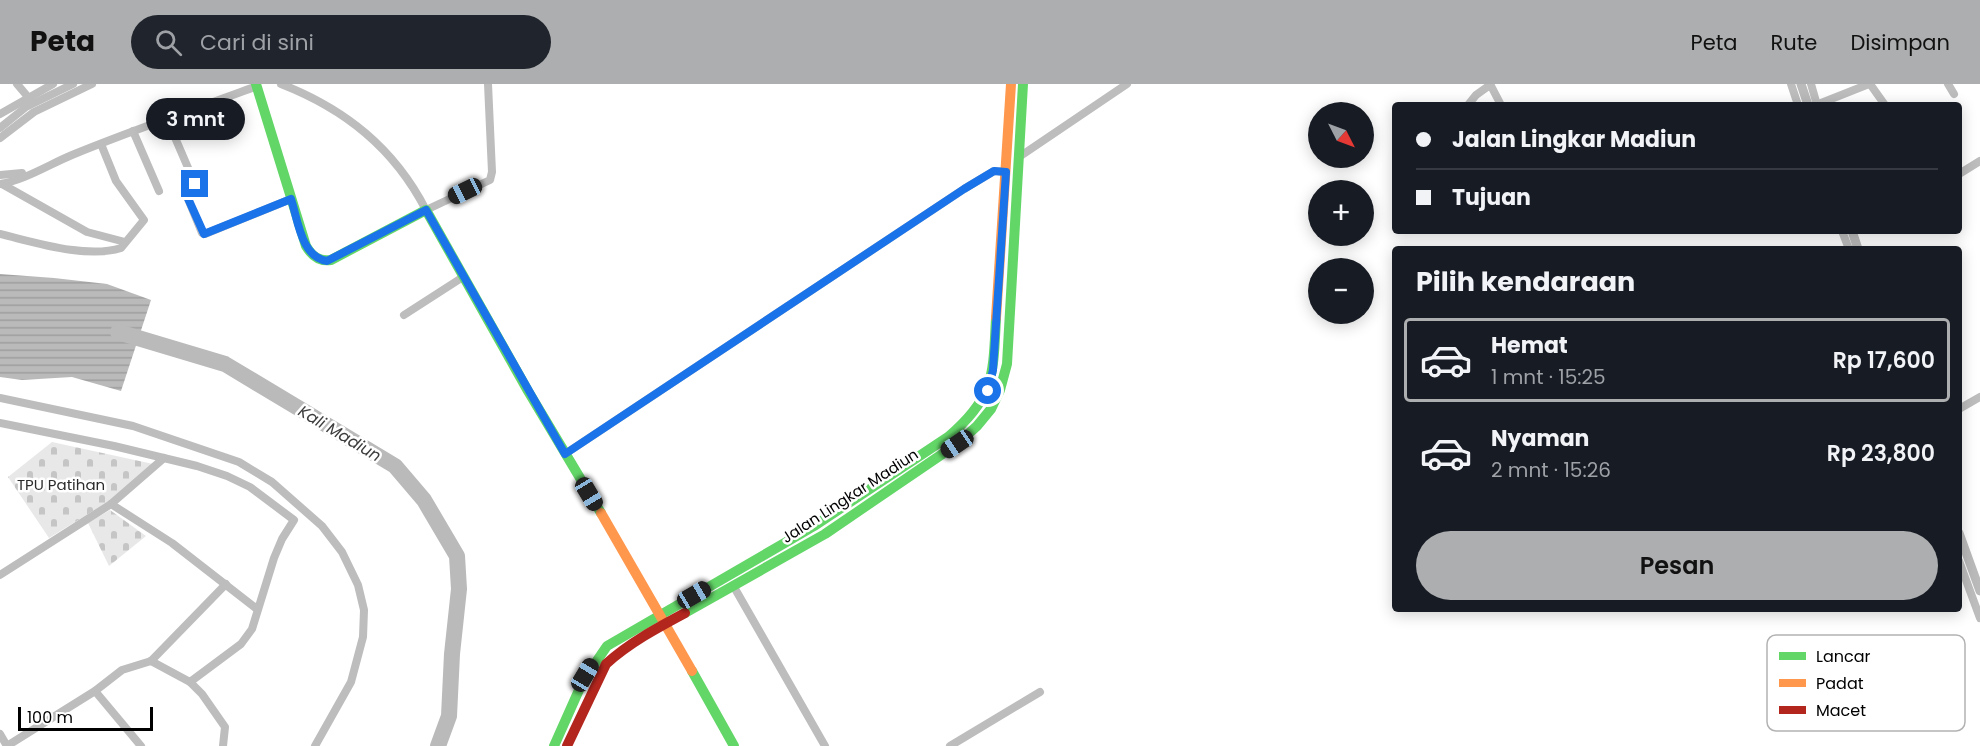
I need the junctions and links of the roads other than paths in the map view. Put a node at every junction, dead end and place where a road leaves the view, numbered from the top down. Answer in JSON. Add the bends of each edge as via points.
{"nodes":[{"id":1,"x":17,"y":84,"type":"edge"},
{"id":2,"x":53,"y":84,"type":"edge"},
{"id":3,"x":73,"y":84,"type":"edge"},
{"id":4,"x":92,"y":84,"type":"edge"},
{"id":5,"x":281,"y":84,"type":"edge"},
{"id":6,"x":488,"y":84,"type":"edge"},
{"id":7,"x":1011,"y":84,"type":"edge"},
{"id":8,"x":1023,"y":84,"type":"edge"},
{"id":9,"x":1127,"y":84,"type":"edge"},
{"id":10,"x":1490,"y":84,"type":"edge"},
{"id":11,"x":1791,"y":84,"type":"edge"},
{"id":12,"x":1811,"y":84,"type":"edge"},
{"id":13,"x":1870,"y":84,"type":"edge"},
{"id":14,"x":1948,"y":84,"type":"edge"},
{"id":15,"x":256,"y":85,"type":"edge"},
{"id":16,"x":1954,"y":94,"type":"dead end"},
{"id":17,"x":28,"y":97,"type":"junction"},
{"id":18,"x":1470,"y":102,"type":"edge"},
{"id":19,"x":1499,"y":102,"type":"edge"},
{"id":20,"x":1797,"y":102,"type":"edge"},
{"id":21,"x":1816,"y":102,"type":"edge"},
{"id":22,"x":1825,"y":102,"type":"edge"},
{"id":23,"x":1883,"y":102,"type":"edge"},
{"id":24,"x":0,"y":114,"type":"edge"},
{"id":25,"x":167,"y":119,"type":"junction"},
{"id":26,"x":0,"y":128,"type":"edge"},
{"id":27,"x":133,"y":131,"type":"junction"},
{"id":28,"x":0,"y":138,"type":"edge"},
{"id":29,"x":100,"y":144,"type":"junction"},
{"id":30,"x":1019,"y":156,"type":"junction"},
{"id":31,"x":1980,"y":161,"type":"edge"},
{"id":32,"x":31,"y":172,"type":"junction"},
{"id":33,"x":1006,"y":172,"type":"junction"},
{"id":34,"x":1962,"y":172,"type":"edge"},
{"id":35,"x":0,"y":175,"type":"edge"},
{"id":36,"x":1,"y":184,"type":"edge"},
{"id":37,"x":159,"y":191,"type":"dead end"},
{"id":38,"x":291,"y":199,"type":"junction"},
{"id":39,"x":426,"y":210,"type":"junction"},
{"id":40,"x":0,"y":234,"type":"edge"},
{"id":41,"x":125,"y":242,"type":"junction"},
{"id":42,"x":463,"y":277,"type":"junction"},
{"id":43,"x":404,"y":315,"type":"dead end"},
{"id":44,"x":1980,"y":397,"type":"edge"},
{"id":45,"x":0,"y":398,"type":"edge"},
{"id":46,"x":1962,"y":407,"type":"edge"},
{"id":47,"x":0,"y":423,"type":"edge"},
{"id":48,"x":565,"y":454,"type":"junction"},
{"id":49,"x":164,"y":458,"type":"junction"},
{"id":50,"x":111,"y":504,"type":"junction"},
{"id":51,"x":1962,"y":568,"type":"edge"},
{"id":52,"x":0,"y":575,"type":"edge"},
{"id":53,"x":226,"y":584,"type":"junction"},
{"id":54,"x":734,"y":587,"type":"junction"},
{"id":55,"x":1977,"y":600,"type":"edge"},
{"id":56,"x":257,"y":609,"type":"junction"},
{"id":57,"x":661,"y":614,"type":"junction"},
{"id":58,"x":1980,"y":618,"type":"edge"},
{"id":59,"x":666,"y":625,"type":"junction"},
{"id":60,"x":151,"y":662,"type":"junction"},
{"id":61,"x":190,"y":682,"type":"junction"},
{"id":62,"x":95,"y":691,"type":"junction"},
{"id":63,"x":1040,"y":692,"type":"dead end"},
{"id":64,"x":0,"y":734,"type":"edge"},
{"id":65,"x":7,"y":746,"type":"edge"},
{"id":66,"x":141,"y":746,"type":"edge"},
{"id":67,"x":223,"y":746,"type":"edge"},
{"id":68,"x":315,"y":746,"type":"edge"},
{"id":69,"x":554,"y":746,"type":"edge"},
{"id":70,"x":567,"y":746,"type":"edge"},
{"id":71,"x":734,"y":746,"type":"edge"},
{"id":72,"x":825,"y":746,"type":"edge"},
{"id":73,"x":950,"y":746,"type":"edge"}],
"edges":[{"from":1,"to":17,"type":"street"},
{"from":2,"to":17,"type":"street"},
{"from":3,"to":26,"type":"street","via":[[26,107]]},
{"from":4,"to":28,"type":"street","via":[[34,111]]},
{"from":5,"to":39,"type":"street","via":[[304,93],[372,138],[397,164]]},
{"from":6,"to":39,"type":"street","via":[[490,180]]},
{"from":7,"to":33,"type":"main road","name":"Jalan Lingkar Madiun"},
{"from":8,"to":30,"type":"main road","name":"Jalan Lingkar Madiun"},
{"from":9,"to":30,"type":"street"},
{"from":10,"to":18,"type":"street"},
{"from":10,"to":19,"type":"street"},
{"from":11,"to":20,"type":"street"},
{"from":12,"to":21,"type":"street"},
{"from":13,"to":22,"type":"street"},
{"from":13,"to":23,"type":"street"},
{"from":14,"to":16,"type":"street"},
{"from":15,"to":25,"type":"street"},
{"from":15,"to":38,"type":"main road"},
{"from":17,"to":24,"type":"street"},
{"from":25,"to":27,"type":"street"},
{"from":25,"to":38,"type":"street","via":[[195,184],[186,194],[204,234]]},
{"from":27,"to":29,"type":"street"},
{"from":27,"to":37,"type":"street"},
{"from":29,"to":32,"type":"street"},
{"from":29,"to":41,"type":"street","via":[[116,181],[144,220]]},
{"from":30,"to":54,"type":"main road","name":"Jalan Lingkar Madiun","via":[[1007,364],[1000,394],[989,414],[957,444],[825,534]]},
{"from":31,"to":34,"type":"street"},
{"from":32,"to":35,"type":"street"},
{"from":32,"to":36,"type":"street"},
{"from":33,"to":48,"type":"street","via":[[994,171],[964,189]]},
{"from":33,"to":57,"type":"main road","name":"Jalan Lingkar Madiun","via":[[993,370],[979,407],[948,437],[814,526]]},
{"from":36,"to":41,"type":"street","via":[[87,232]]},
{"from":38,"to":39,"type":"main road","via":[[306,246],[312,255],[327,261]]},
{"from":39,"to":42,"type":"main road"},
{"from":40,"to":41,"type":"street","via":[[92,251],[119,249]]},
{"from":42,"to":43,"type":"street"},
{"from":42,"to":48,"type":"main road"},
{"from":44,"to":46,"type":"street"},
{"from":45,"to":68,"type":"street","via":[[133,426],[239,462],[272,482],[321,526],[346,560],[364,610],[363,637],[351,682]]},
{"from":47,"to":49,"type":"street"},
{"from":48,"to":57,"type":"main road"},
{"from":49,"to":50,"type":"street"},
{"from":49,"to":56,"type":"street","via":[[228,476],[250,487],[294,520],[282,539]]},
{"from":50,"to":52,"type":"street"},
{"from":50,"to":53,"type":"street"},
{"from":51,"to":55,"type":"street"},
{"from":53,"to":56,"type":"street"},
{"from":53,"to":60,"type":"street"},
{"from":54,"to":59,"type":"main road","name":"Jalan Lingkar Madiun"},
{"from":54,"to":72,"type":"street"},
{"from":55,"to":58,"type":"street"},
{"from":56,"to":61,"type":"street","via":[[252,629],[241,644]]},
{"from":57,"to":59,"type":"main road"},
{"from":57,"to":69,"type":"main road","name":"Jalan Lingkar Madiun","via":[[607,646],[595,659]]},
{"from":59,"to":70,"type":"main road","name":"Jalan Lingkar Madiun","via":[[606,664]]},
{"from":59,"to":71,"type":"main road"},
{"from":60,"to":61,"type":"street"},
{"from":60,"to":62,"type":"street","via":[[125,668]]},
{"from":61,"to":67,"type":"street","via":[[225,727]]},
{"from":62,"to":65,"type":"street"},
{"from":62,"to":66,"type":"street"},
{"from":63,"to":73,"type":"street"},
{"from":64,"to":65,"type":"street"}]}
